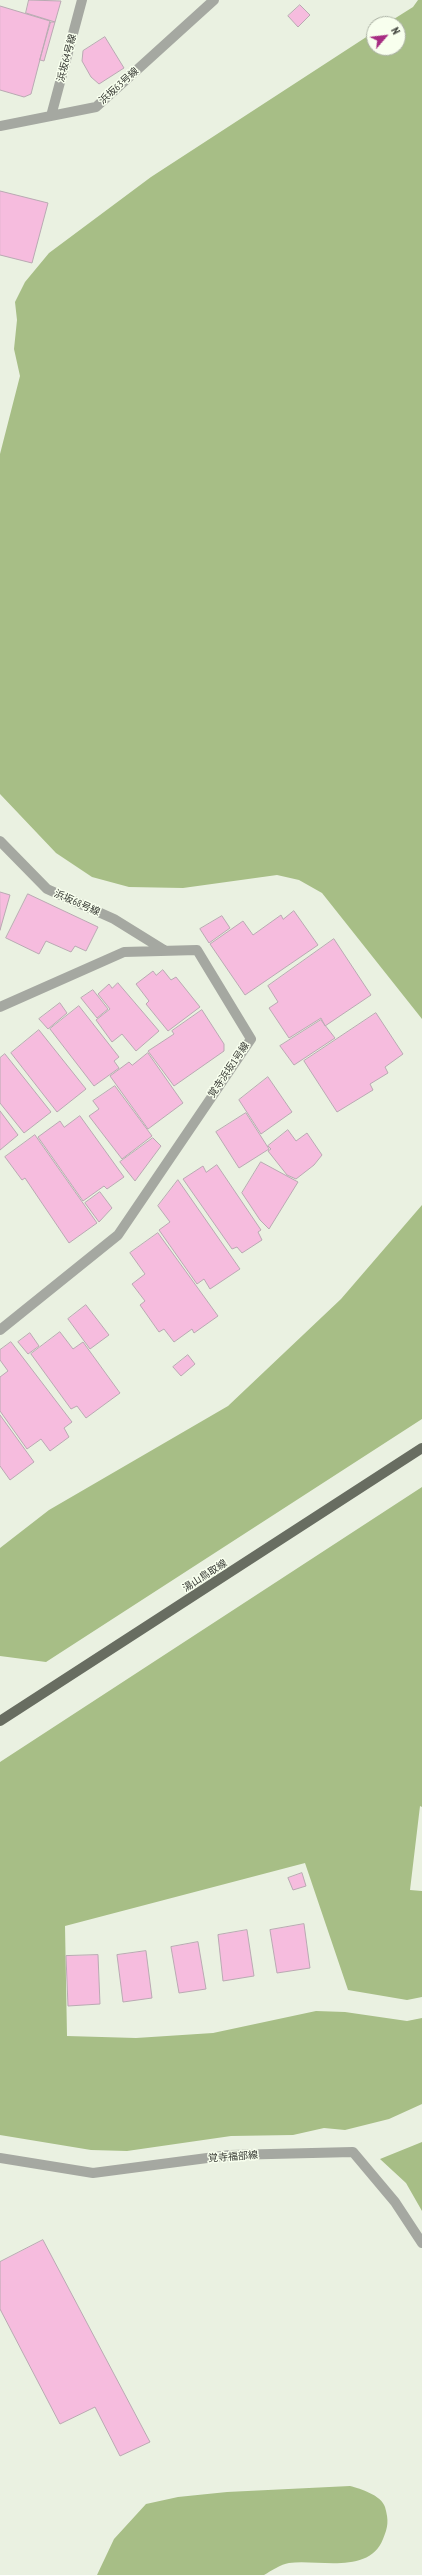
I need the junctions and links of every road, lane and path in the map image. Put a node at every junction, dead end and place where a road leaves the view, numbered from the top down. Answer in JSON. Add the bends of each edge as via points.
{"nodes":[{"id":1,"x":82,"y":0,"type":"edge"},
{"id":2,"x":214,"y":0,"type":"edge"},
{"id":3,"x":51,"y":116,"type":"junction"},
{"id":4,"x":0,"y":126,"type":"edge"},
{"id":5,"x":0,"y":841,"type":"edge"},
{"id":6,"x":164,"y":950,"type":"junction"},
{"id":7,"x":0,"y":1008,"type":"edge"},
{"id":8,"x":0,"y":1330,"type":"edge"},
{"id":9,"x":422,"y":1448,"type":"edge"},
{"id":10,"x":0,"y":1721,"type":"edge"},
{"id":11,"x":0,"y":2158,"type":"edge"},
{"id":12,"x":422,"y":2243,"type":"edge"}],
"edges":[{"from":1,"to":3,"type":"street","name":"浜坂64号線"},
{"from":2,"to":3,"type":"street","name":"浜坂63号線","via":[[96,107]]},
{"from":3,"to":4,"type":"street","name":"浜坂63号線"},
{"from":5,"to":6,"type":"street","name":"浜坂68号線","via":[[47,889],[114,919]]},
{"from":6,"to":7,"type":"street","name":"覚寺浜坂1号線","via":[[124,952]]},
{"from":6,"to":8,"type":"street","name":"覚寺浜坂1号線","via":[[197,950],[250,1039],[118,1235]]},
{"from":9,"to":10,"type":"main road","name":"湯山鳥取線"},
{"from":11,"to":12,"type":"street","name":"覚寺福部線","via":[[93,2173],[230,2155],[353,2152],[394,2202]]}]}
